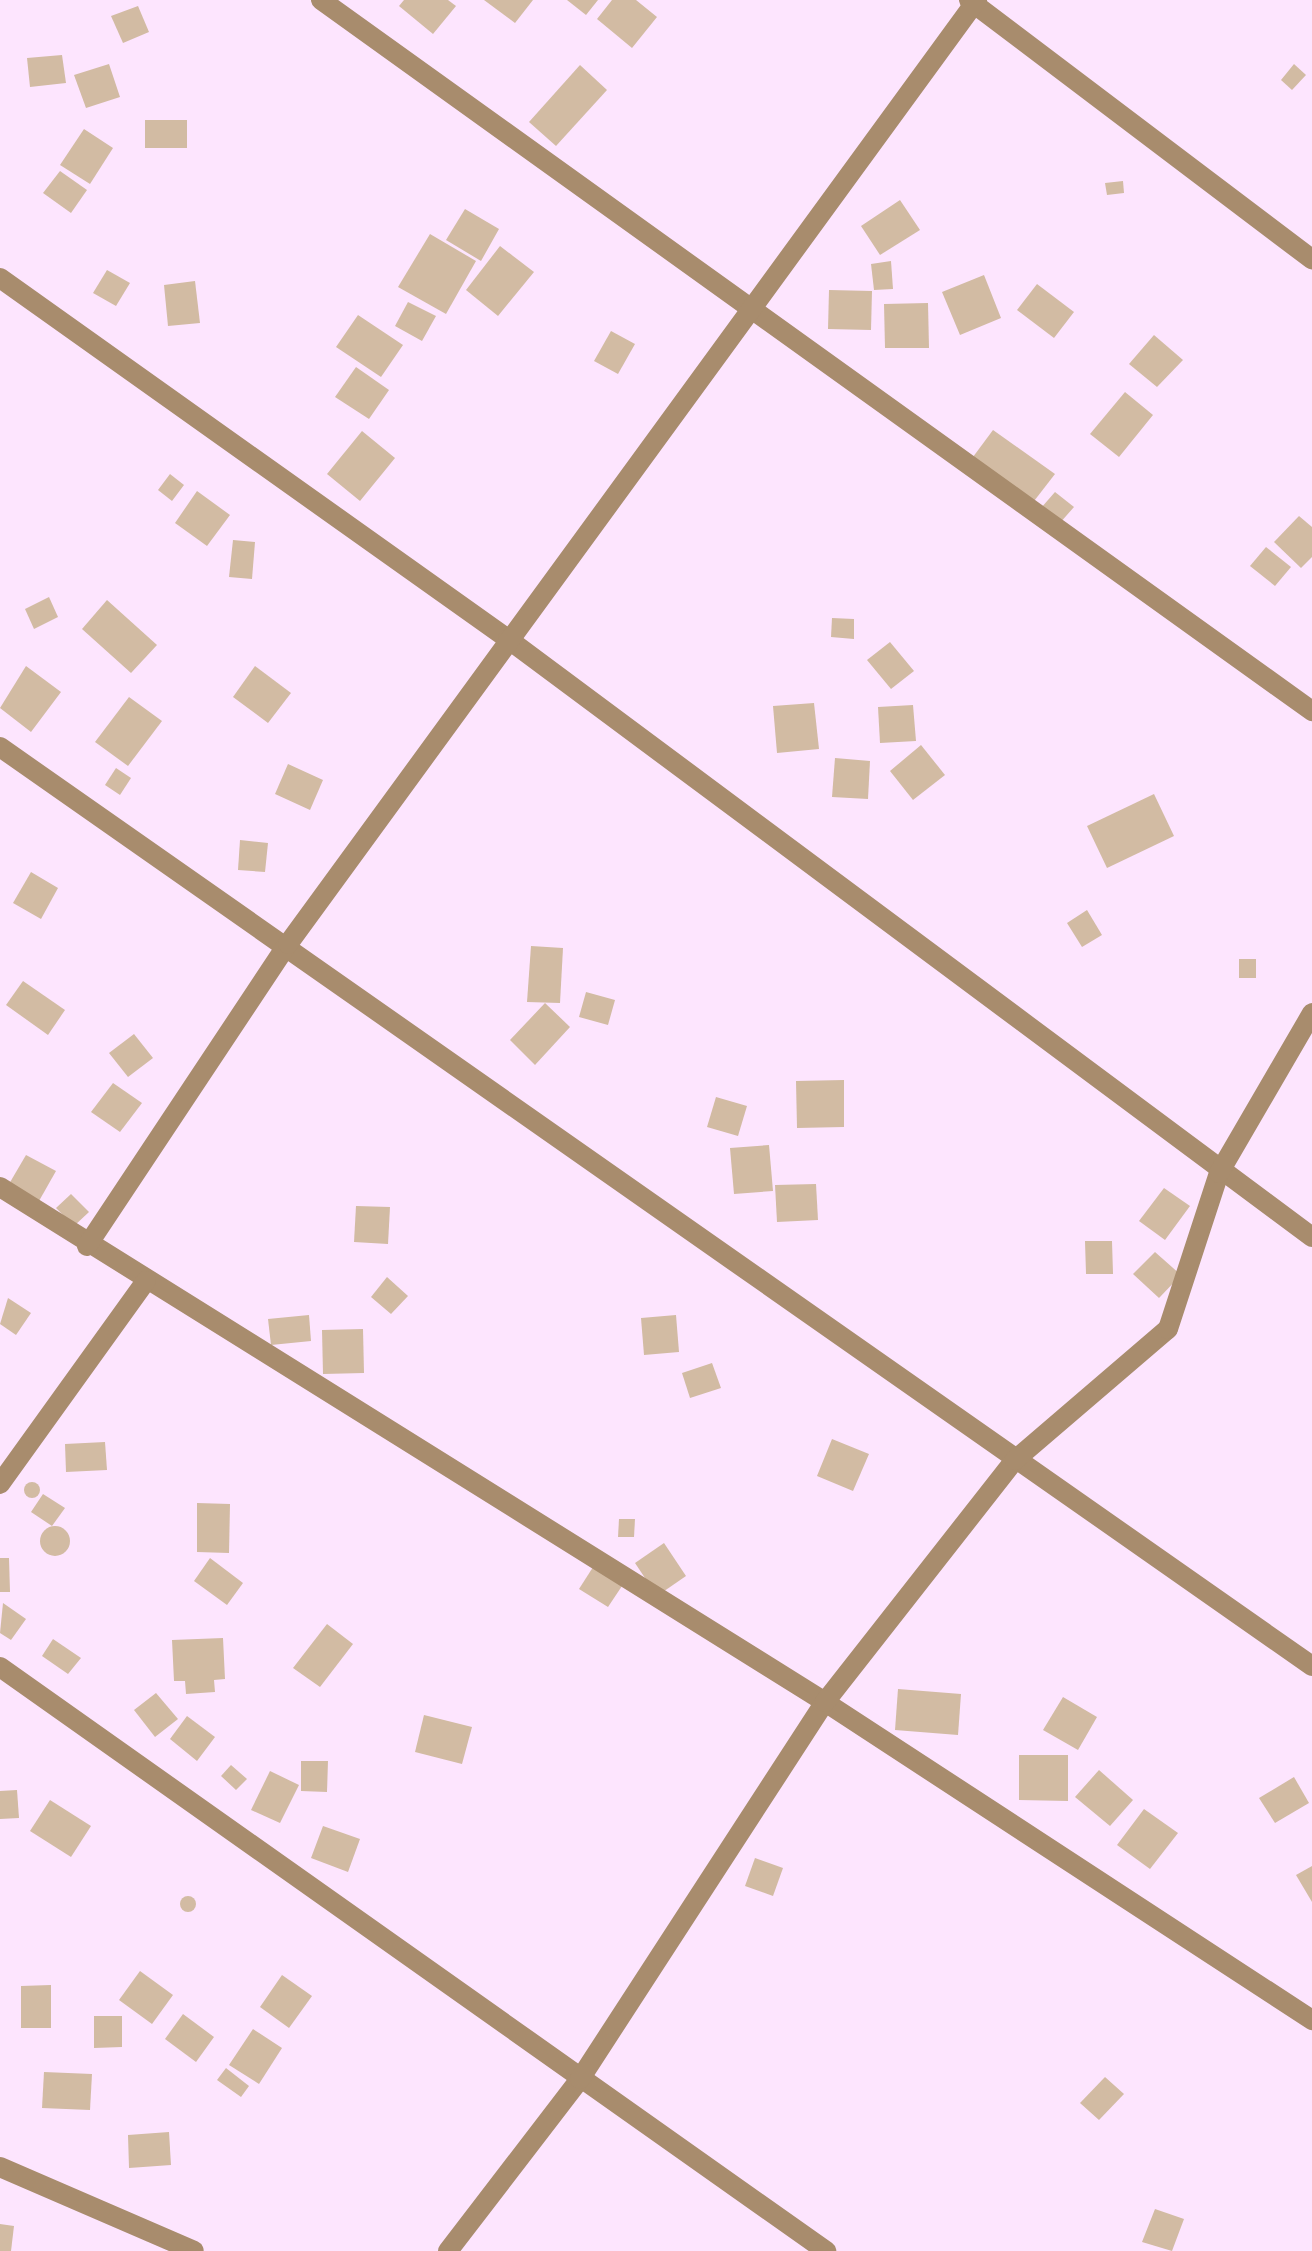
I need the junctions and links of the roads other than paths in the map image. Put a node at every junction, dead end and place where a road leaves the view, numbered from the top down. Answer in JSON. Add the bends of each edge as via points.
{"nodes":[{"id":1,"x":321,"y":0,"type":"edge"},
{"id":2,"x":973,"y":1,"type":"edge"},
{"id":3,"x":1312,"y":259,"type":"edge"},
{"id":4,"x":0,"y":278,"type":"edge"},
{"id":5,"x":751,"y":307,"type":"junction"},
{"id":6,"x":508,"y":639,"type":"junction"},
{"id":7,"x":1312,"y":711,"type":"edge"},
{"id":8,"x":0,"y":747,"type":"edge"},
{"id":9,"x":288,"y":944,"type":"junction"},
{"id":10,"x":1312,"y":1013,"type":"edge"},
{"id":11,"x":1219,"y":1173,"type":"junction"},
{"id":12,"x":0,"y":1187,"type":"edge"},
{"id":13,"x":1312,"y":1237,"type":"edge"},
{"id":14,"x":87,"y":1246,"type":"junction"},
{"id":15,"x":146,"y":1281,"type":"junction"},
{"id":16,"x":1015,"y":1460,"type":"junction"},
{"id":17,"x":0,"y":1484,"type":"edge"},
{"id":18,"x":1312,"y":1666,"type":"edge"},
{"id":19,"x":0,"y":1667,"type":"edge"},
{"id":20,"x":825,"y":1702,"type":"junction"},
{"id":21,"x":1312,"y":2020,"type":"edge"},
{"id":22,"x":580,"y":2079,"type":"junction"},
{"id":23,"x":0,"y":2167,"type":"edge"},
{"id":24,"x":194,"y":2251,"type":"edge"},
{"id":25,"x":448,"y":2251,"type":"edge"},
{"id":26,"x":826,"y":2251,"type":"edge"}],
"edges":[{"from":1,"to":5,"type":"street"},
{"from":2,"to":3,"type":"street"},
{"from":2,"to":5,"type":"street"},
{"from":4,"to":6,"type":"street"},
{"from":5,"to":6,"type":"street"},
{"from":5,"to":7,"type":"street"},
{"from":6,"to":9,"type":"street"},
{"from":6,"to":11,"type":"street"},
{"from":8,"to":9,"type":"street"},
{"from":9,"to":14,"type":"street"},
{"from":9,"to":16,"type":"street"},
{"from":10,"to":11,"type":"street"},
{"from":11,"to":13,"type":"street"},
{"from":11,"to":16,"type":"street","via":[[1168,1329]]},
{"from":12,"to":14,"type":"street"},
{"from":14,"to":15,"type":"street"},
{"from":15,"to":17,"type":"street"},
{"from":15,"to":20,"type":"street"},
{"from":16,"to":18,"type":"street"},
{"from":16,"to":20,"type":"street"},
{"from":19,"to":22,"type":"street"},
{"from":20,"to":21,"type":"street"},
{"from":20,"to":22,"type":"street"},
{"from":22,"to":25,"type":"street"},
{"from":22,"to":26,"type":"street"},
{"from":23,"to":24,"type":"street"}]}
